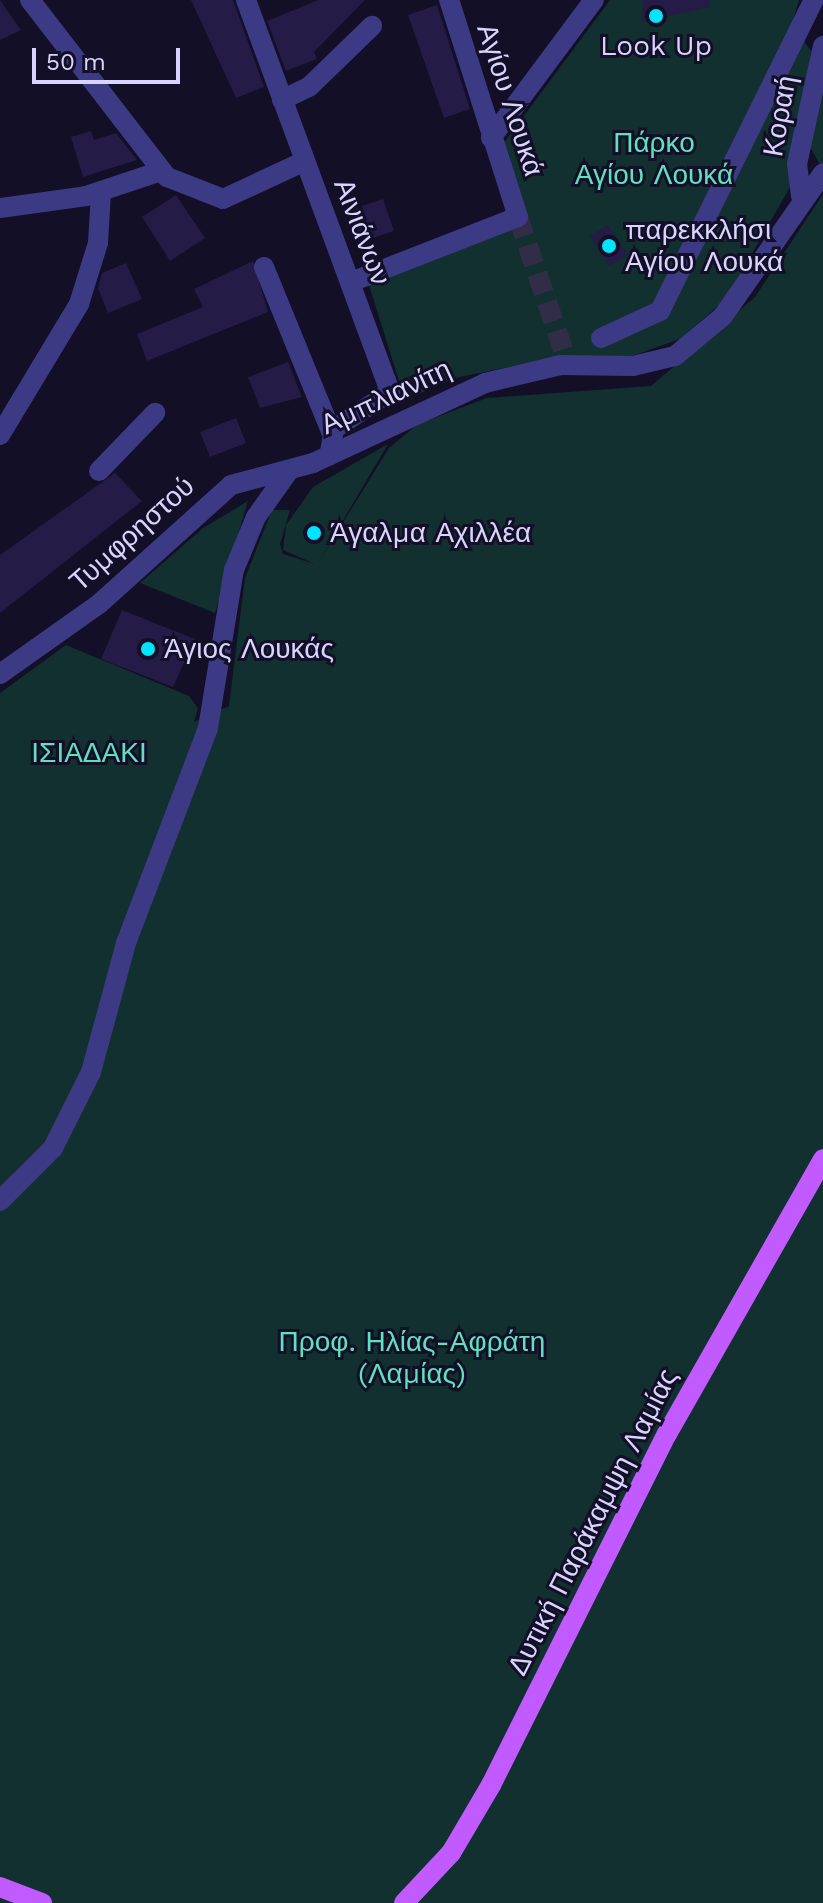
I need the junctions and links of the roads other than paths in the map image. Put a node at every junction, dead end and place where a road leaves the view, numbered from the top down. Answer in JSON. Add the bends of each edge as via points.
{"nodes":[{"id":1,"x":30,"y":0,"type":"edge"},
{"id":2,"x":246,"y":0,"type":"edge"},
{"id":3,"x":449,"y":0,"type":"edge"},
{"id":4,"x":594,"y":0,"type":"edge"},
{"id":5,"x":814,"y":0,"type":"edge"},
{"id":6,"x":372,"y":26,"type":"dead end"},
{"id":7,"x":823,"y":46,"type":"edge"},
{"id":8,"x":282,"y":100,"type":"junction"},
{"id":9,"x":491,"y":138,"type":"junction"},
{"id":10,"x":305,"y":161,"type":"junction"},
{"id":11,"x":158,"y":172,"type":"junction"},
{"id":12,"x":823,"y":173,"type":"edge"},
{"id":13,"x":101,"y":193,"type":"junction"},
{"id":14,"x":801,"y":196,"type":"junction"},
{"id":15,"x":0,"y":208,"type":"edge"},
{"id":16,"x":264,"y":267,"type":"dead end"},
{"id":17,"x":351,"y":282,"type":"junction"},
{"id":18,"x":601,"y":338,"type":"dead end"},
{"id":19,"x":155,"y":413,"type":"dead end"},
{"id":20,"x":331,"y":431,"type":"junction"},
{"id":21,"x":0,"y":435,"type":"edge"},
{"id":22,"x":321,"y":459,"type":"junction"},
{"id":23,"x":99,"y":471,"type":"dead end"},
{"id":24,"x":288,"y":472,"type":"junction"},
{"id":25,"x":0,"y":674,"type":"edge"},
{"id":26,"x":823,"y":1159,"type":"edge"},
{"id":27,"x":0,"y":1201,"type":"edge"},
{"id":28,"x":0,"y":1887,"type":"edge"},
{"id":29,"x":42,"y":1903,"type":"edge"},
{"id":30,"x":404,"y":1903,"type":"edge"}],
"edges":[{"from":1,"to":11,"type":"street"},
{"from":2,"to":8,"type":"street","name":"Αινιάνων"},
{"from":3,"to":9,"type":"street","name":"Αγίου Λουκά"},
{"from":4,"to":9,"type":"street"},
{"from":5,"to":18,"type":"street","via":[[660,311]]},
{"from":6,"to":8,"type":"street","via":[[309,87]]},
{"from":7,"to":14,"type":"street","name":"Κοραή","via":[[797,164]]},
{"from":8,"to":10,"type":"street","name":"Αινιάνων"},
{"from":9,"to":17,"type":"street","name":"Αγίου Λουκά","via":[[518,217]]},
{"from":10,"to":11,"type":"street","via":[[223,199]]},
{"from":10,"to":17,"type":"street","name":"Αινιάνων"},
{"from":11,"to":13,"type":"street"},
{"from":12,"to":14,"type":"street","name":"Αμπλιανίτη"},
{"from":13,"to":15,"type":"street"},
{"from":13,"to":21,"type":"street","via":[[98,243],[79,304]]},
{"from":14,"to":22,"type":"street","name":"Αμπλιανίτη","via":[[723,316],[675,356],[633,366],[561,365],[485,383]]},
{"from":16,"to":20,"type":"street"},
{"from":17,"to":20,"type":"street","name":"Αινιάνων","via":[[390,392]]},
{"from":19,"to":23,"type":"street"},
{"from":20,"to":22,"type":"street"},
{"from":22,"to":24,"type":"street","name":"Τυμφρηστού"},
{"from":24,"to":25,"type":"street","name":"Τυμφρηστού","via":[[231,485],[198,508],[99,604]]},
{"from":24,"to":27,"type":"street","via":[[256,517],[234,570],[208,728],[126,943],[91,1072],[53,1148]]},
{"from":26,"to":30,"type":"main road","name":"Δυτική Παράκαμψη Λαμίας","via":[[667,1434],[478,1807],[435,1873]]},
{"from":28,"to":29,"type":"main road"}]}
